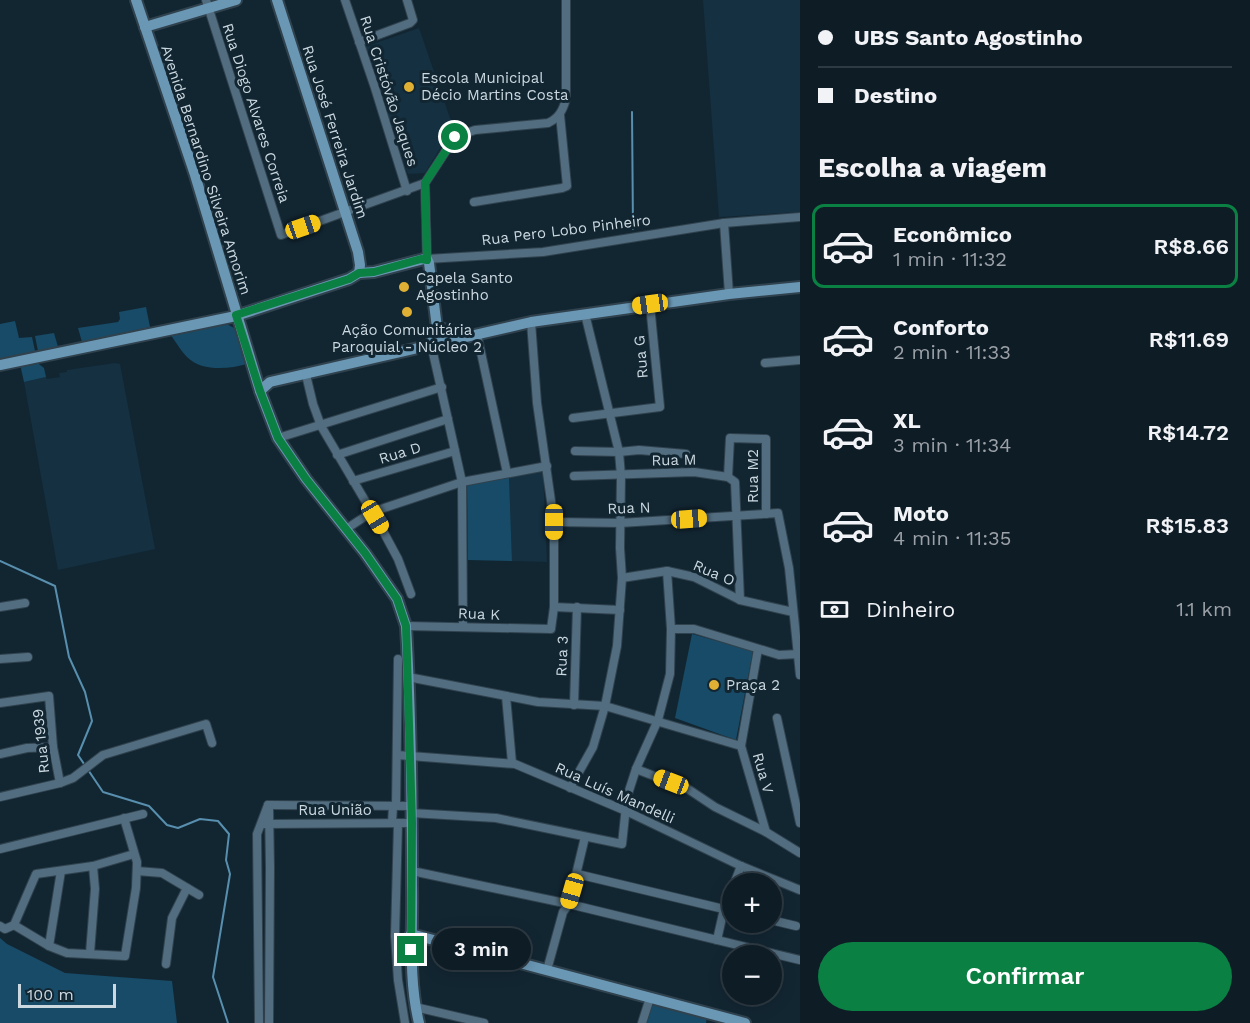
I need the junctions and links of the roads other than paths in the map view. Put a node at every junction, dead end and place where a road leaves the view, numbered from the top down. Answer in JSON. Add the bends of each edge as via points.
{"nodes":[{"id":1,"x":136,"y":0,"type":"edge"},
{"id":2,"x":236,"y":0,"type":"edge"},
{"id":3,"x":277,"y":0,"type":"edge"},
{"id":4,"x":345,"y":0,"type":"edge"},
{"id":5,"x":407,"y":0,"type":"edge"},
{"id":6,"x":566,"y":0,"type":"edge"},
{"id":7,"x":207,"y":4,"type":"edge"},
{"id":8,"x":145,"y":27,"type":"junction"},
{"id":9,"x":359,"y":42,"type":"junction"},
{"id":10,"x":560,"y":115,"type":"junction"},
{"id":11,"x":425,"y":183,"type":"junction"},
{"id":12,"x":407,"y":191,"type":"junction"},
{"id":13,"x":474,"y":202,"type":"dead end"},
{"id":14,"x":346,"y":213,"type":"junction"},
{"id":15,"x":800,"y":217,"type":"edge"},
{"id":16,"x":724,"y":224,"type":"junction"},
{"id":17,"x":427,"y":260,"type":"junction"},
{"id":18,"x":359,"y":269,"type":"junction"},
{"id":19,"x":800,"y":288,"type":"edge"},
{"id":20,"x":729,"y":294,"type":"junction"},
{"id":21,"x":650,"y":304,"type":"junction"},
{"id":22,"x":585,"y":314,"type":"junction"},
{"id":23,"x":236,"y":315,"type":"junction"},
{"id":24,"x":531,"y":322,"type":"junction"},
{"id":25,"x":436,"y":328,"type":"junction"},
{"id":26,"x":477,"y":334,"type":"junction"},
{"id":27,"x":431,"y":344,"type":"junction"},
{"id":28,"x":800,"y":360,"type":"edge"},
{"id":29,"x":765,"y":363,"type":"dead end"},
{"id":30,"x":0,"y":365,"type":"edge"},
{"id":31,"x":255,"y":373,"type":"junction"},
{"id":32,"x":306,"y":375,"type":"junction"},
{"id":33,"x":270,"y":382,"type":"junction"},
{"id":34,"x":442,"y":387,"type":"junction"},
{"id":35,"x":260,"y":391,"type":"junction"},
{"id":36,"x":610,"y":413,"type":"junction"},
{"id":37,"x":573,"y":418,"type":"dead end"},
{"id":38,"x":448,"y":419,"type":"junction"},
{"id":39,"x":321,"y":426,"type":"junction"},
{"id":40,"x":278,"y":438,"type":"junction"},
{"id":41,"x":455,"y":451,"type":"junction"},
{"id":42,"x":575,"y":451,"type":"dead end"},
{"id":43,"x":619,"y":452,"type":"junction"},
{"id":44,"x":686,"y":454,"type":"dead end"},
{"id":45,"x":337,"y":455,"type":"junction"},
{"id":46,"x":547,"y":466,"type":"junction"},
{"id":47,"x":507,"y":473,"type":"junction"},
{"id":48,"x":574,"y":476,"type":"dead end"},
{"id":49,"x":621,"y":476,"type":"junction"},
{"id":50,"x":728,"y":477,"type":"junction"},
{"id":51,"x":353,"y":481,"type":"junction"},
{"id":52,"x":462,"y":482,"type":"junction"},
{"id":53,"x":372,"y":512,"type":"junction"},
{"id":54,"x":766,"y":514,"type":"junction"},
{"id":55,"x":735,"y":516,"type":"junction"},
{"id":56,"x":554,"y":522,"type":"junction"},
{"id":57,"x":620,"y":523,"type":"junction"},
{"id":58,"x":346,"y":529,"type":"junction"},
{"id":59,"x":667,"y":571,"type":"junction"},
{"id":60,"x":622,"y":578,"type":"junction"},
{"id":61,"x":411,"y":594,"type":"dead end"},
{"id":62,"x":740,"y":600,"type":"junction"},
{"id":63,"x":25,"y":603,"type":"dead end"},
{"id":64,"x":0,"y":607,"type":"edge"},
{"id":65,"x":554,"y":607,"type":"junction"},
{"id":66,"x":577,"y":607,"type":"junction"},
{"id":67,"x":620,"y":610,"type":"junction"},
{"id":68,"x":793,"y":612,"type":"junction"},
{"id":69,"x":406,"y":626,"type":"junction"},
{"id":70,"x":463,"y":627,"type":"junction"},
{"id":71,"x":671,"y":629,"type":"junction"},
{"id":72,"x":758,"y":649,"type":"junction"},
{"id":73,"x":799,"y":654,"type":"edge"},
{"id":74,"x":28,"y":657,"type":"dead end"},
{"id":75,"x":398,"y":659,"type":"dead end"},
{"id":76,"x":0,"y":660,"type":"edge"},
{"id":77,"x":800,"y":675,"type":"edge"},
{"id":78,"x":408,"y":677,"type":"junction"},
{"id":79,"x":506,"y":696,"type":"junction"},
{"id":80,"x":0,"y":703,"type":"edge"},
{"id":81,"x":574,"y":705,"type":"junction"},
{"id":82,"x":605,"y":706,"type":"junction"},
{"id":83,"x":777,"y":718,"type":"dead end"},
{"id":84,"x":658,"y":720,"type":"junction"},
{"id":85,"x":212,"y":743,"type":"dead end"},
{"id":86,"x":741,"y":746,"type":"junction"},
{"id":87,"x":53,"y":747,"type":"junction"},
{"id":88,"x":0,"y":754,"type":"edge"},
{"id":89,"x":397,"y":755,"type":"junction"},
{"id":90,"x":410,"y":755,"type":"junction"},
{"id":91,"x":512,"y":763,"type":"junction"},
{"id":92,"x":636,"y":769,"type":"junction"},
{"id":93,"x":60,"y":783,"type":"junction"},
{"id":94,"x":570,"y":788,"type":"junction"},
{"id":95,"x":0,"y":797,"type":"edge"},
{"id":96,"x":268,"y":805,"type":"junction"},
{"id":97,"x":394,"y":806,"type":"junction"},
{"id":98,"x":626,"y":810,"type":"junction"},
{"id":99,"x":143,"y":814,"type":"dead end"},
{"id":100,"x":411,"y":814,"type":"junction"},
{"id":101,"x":124,"y":818,"type":"junction"},
{"id":102,"x":269,"y":823,"type":"junction"},
{"id":103,"x":395,"y":823,"type":"junction"},
{"id":104,"x":259,"y":824,"type":"junction"},
{"id":105,"x":800,"y":824,"type":"edge"},
{"id":106,"x":766,"y":832,"type":"junction"},
{"id":107,"x":585,"y":837,"type":"junction"},
{"id":108,"x":0,"y":849,"type":"edge"},
{"id":109,"x":800,"y":853,"type":"edge"},
{"id":110,"x":134,"y":854,"type":"junction"},
{"id":111,"x":93,"y":866,"type":"junction"},
{"id":112,"x":741,"y":866,"type":"junction"},
{"id":113,"x":61,"y":871,"type":"junction"},
{"id":114,"x":137,"y":871,"type":"junction"},
{"id":115,"x":412,"y":871,"type":"junction"},
{"id":116,"x":738,"y":873,"type":"edge"},
{"id":117,"x":577,"y":874,"type":"junction"},
{"id":118,"x":187,"y":888,"type":"junction"},
{"id":119,"x":800,"y":890,"type":"edge"},
{"id":120,"x":199,"y":895,"type":"dead end"},
{"id":121,"x":569,"y":904,"type":"junction"},
{"id":122,"x":722,"y":909,"type":"edge"},
{"id":123,"x":782,"y":923,"type":"edge"},
{"id":124,"x":0,"y":926,"type":"edge"},
{"id":125,"x":722,"y":926,"type":"edge"},
{"id":126,"x":796,"y":926,"type":"dead end"},
{"id":127,"x":11,"y":927,"type":"junction"},
{"id":128,"x":411,"y":934,"type":"junction"},
{"id":129,"x":395,"y":936,"type":"junction"},
{"id":130,"x":717,"y":940,"type":"junction"},
{"id":131,"x":49,"y":946,"type":"junction"},
{"id":132,"x":90,"y":953,"type":"junction"},
{"id":133,"x":800,"y":960,"type":"edge"},
{"id":134,"x":166,"y":964,"type":"dead end"},
{"id":135,"x":547,"y":970,"type":"junction"},
{"id":136,"x":650,"y":998,"type":"junction"},
{"id":137,"x":415,"y":1007,"type":"junction"},
{"id":138,"x":259,"y":1023,"type":"edge"},
{"id":139,"x":268,"y":1023,"type":"edge"},
{"id":140,"x":405,"y":1023,"type":"edge"},
{"id":141,"x":419,"y":1023,"type":"edge"},
{"id":142,"x":484,"y":1023,"type":"edge"},
{"id":143,"x":642,"y":1023,"type":"edge"},
{"id":144,"x":745,"y":1023,"type":"edge"}],
"edges":[{"from":1,"to":8,"type":"main road","name":"Avenida Bernardino Silveira Amorim"},
{"from":2,"to":7,"type":"main road"},
{"from":3,"to":14,"type":"main road","name":"Rua José Ferreira Jardim"},
{"from":4,"to":9,"type":"street","name":"Rua Cristóvão Jaques"},
{"from":5,"to":9,"type":"street","via":[[413,20]]},
{"from":6,"to":10,"type":"street","via":[[566,99]]},
{"from":7,"to":8,"type":"main road"},
{"from":7,"to":14,"type":"street","name":"Rua Diogo Alvares Correia","via":[[281,235]]},
{"from":8,"to":23,"type":"main road","name":"Avenida Bernardino Silveira Amorim","via":[[195,175]]},
{"from":9,"to":12,"type":"street","name":"Rua Cristóvão Jaques"},
{"from":10,"to":11,"type":"street","via":[[548,123],[476,130],[455,137]]},
{"from":10,"to":13,"type":"street","via":[[567,186]]},
{"from":11,"to":12,"type":"street"},
{"from":11,"to":17,"type":"street"},
{"from":12,"to":14,"type":"street"},
{"from":14,"to":18,"type":"main road","name":"Rua José Ferreira Jardim"},
{"from":15,"to":16,"type":"street","name":"Rua Pero Lobo Pinheiro"},
{"from":16,"to":17,"type":"street","name":"Rua Pero Lobo Pinheiro","via":[[543,252]]},
{"from":16,"to":20,"type":"street"},
{"from":17,"to":18,"type":"main road","name":"Rua Pero Lobo Pinheiro","via":[[374,272]]},
{"from":17,"to":25,"type":"main road"},
{"from":18,"to":23,"type":"main road","name":"Rua Pero Lobo Pinheiro","via":[[349,279]]},
{"from":19,"to":20,"type":"main road"},
{"from":20,"to":21,"type":"main road"},
{"from":21,"to":22,"type":"main road"},
{"from":21,"to":36,"type":"street","name":"Rua G","via":[[660,407]]},
{"from":22,"to":24,"type":"main road"},
{"from":22,"to":36,"type":"street"},
{"from":23,"to":30,"type":"main road","name":"Rua Pero Lobo Pinheiro"},
{"from":23,"to":31,"type":"main road","name":"Avenida Bernardino Silveira Amorim"},
{"from":24,"to":26,"type":"main road"},
{"from":24,"to":46,"type":"street"},
{"from":25,"to":26,"type":"main road"},
{"from":25,"to":27,"type":"main road"},
{"from":26,"to":27,"type":"main road"},
{"from":26,"to":47,"type":"street"},
{"from":27,"to":32,"type":"main road"},
{"from":27,"to":34,"type":"street"},
{"from":28,"to":29,"type":"street"},
{"from":31,"to":33,"type":"main road"},
{"from":31,"to":35,"type":"main road","name":"Avenida Bernardino Silveira Amorim"},
{"from":32,"to":33,"type":"main road"},
{"from":32,"to":39,"type":"street"},
{"from":33,"to":35,"type":"main road"},
{"from":34,"to":38,"type":"street"},
{"from":34,"to":39,"type":"street"},
{"from":35,"to":40,"type":"main road","name":"Avenida Bernardino Silveira Amorim"},
{"from":36,"to":37,"type":"street"},
{"from":36,"to":43,"type":"street"},
{"from":38,"to":41,"type":"street"},
{"from":38,"to":45,"type":"street"},
{"from":39,"to":40,"type":"street"},
{"from":39,"to":45,"type":"street"},
{"from":40,"to":58,"type":"main road","name":"Avenida Bernardino Silveira Amorim"},
{"from":41,"to":51,"type":"street","name":"Rua D"},
{"from":41,"to":52,"type":"street"},
{"from":42,"to":43,"type":"street"},
{"from":43,"to":44,"type":"street"},
{"from":43,"to":49,"type":"street"},
{"from":45,"to":51,"type":"street"},
{"from":46,"to":47,"type":"street"},
{"from":46,"to":56,"type":"street"},
{"from":47,"to":52,"type":"street"},
{"from":48,"to":49,"type":"street","name":"Rua M"},
{"from":49,"to":50,"type":"street","name":"Rua M","via":[[694,472]]},
{"from":49,"to":57,"type":"street"},
{"from":50,"to":54,"type":"street","name":"Rua M2","via":[[730,438],[766,439]]},
{"from":50,"to":55,"type":"street","via":[[735,482]]},
{"from":51,"to":53,"type":"street"},
{"from":52,"to":53,"type":"street"},
{"from":52,"to":70,"type":"street"},
{"from":53,"to":58,"type":"street"},
{"from":53,"to":61,"type":"street","via":[[398,559]]},
{"from":54,"to":55,"type":"street","name":"Rua N"},
{"from":54,"to":68,"type":"street","name":"Rua N","via":[[778,513]]},
{"from":55,"to":57,"type":"street","name":"Rua N"},
{"from":55,"to":62,"type":"street"},
{"from":56,"to":57,"type":"street","name":"Rua N"},
{"from":56,"to":65,"type":"street"},
{"from":57,"to":60,"type":"street"},
{"from":58,"to":69,"type":"main road","name":"Avenida Bernardino Silveira Amorim","via":[[397,599]]},
{"from":59,"to":60,"type":"street","name":"Rua O"},
{"from":59,"to":62,"type":"street","name":"Rua O","via":[[694,577]]},
{"from":59,"to":71,"type":"street"},
{"from":60,"to":67,"type":"street"},
{"from":62,"to":68,"type":"street","name":"Rua O"},
{"from":63,"to":64,"type":"street"},
{"from":65,"to":66,"type":"street"},
{"from":65,"to":70,"type":"street","name":"Rua K","via":[[551,629]]},
{"from":66,"to":67,"type":"street"},
{"from":66,"to":81,"type":"street","name":"Rua 3"},
{"from":67,"to":82,"type":"street"},
{"from":68,"to":73,"type":"street"},
{"from":69,"to":70,"type":"street","name":"Rua K"},
{"from":69,"to":78,"type":"main road","name":"Avenida Bernardino Silveira Amorim"},
{"from":71,"to":72,"type":"street","via":[[694,630]]},
{"from":71,"to":84,"type":"street","via":[[670,674]]},
{"from":72,"to":73,"type":"street","via":[[779,655]]},
{"from":72,"to":86,"type":"street","name":"Rua V"},
{"from":73,"to":77,"type":"street"},
{"from":74,"to":76,"type":"street"},
{"from":75,"to":89,"type":"street"},
{"from":78,"to":79,"type":"street"},
{"from":78,"to":90,"type":"main road","name":"Avenida Bernardino Silveira Amorim"},
{"from":79,"to":81,"type":"street"},
{"from":79,"to":91,"type":"street"},
{"from":80,"to":87,"type":"street","name":"Rua 1939","via":[[49,696]]},
{"from":81,"to":82,"type":"street"},
{"from":82,"to":84,"type":"street"},
{"from":82,"to":94,"type":"street","via":[[593,747]]},
{"from":83,"to":105,"type":"street"},
{"from":84,"to":86,"type":"street"},
{"from":84,"to":92,"type":"street"},
{"from":85,"to":93,"type":"street","via":[[206,724],[103,755]]},
{"from":86,"to":106,"type":"street","name":"Rua V"},
{"from":87,"to":88,"type":"street"},
{"from":87,"to":93,"type":"street","name":"Rua 1939"},
{"from":89,"to":90,"type":"street","name":"Rua Luís Mandelli"},
{"from":89,"to":97,"type":"street"},
{"from":90,"to":91,"type":"street","name":"Rua Luís Mandelli"},
{"from":90,"to":100,"type":"main road","name":"Avenida Bernardino Silveira Amorim"},
{"from":91,"to":94,"type":"street","name":"Rua Luís Mandelli"},
{"from":92,"to":98,"type":"street"},
{"from":92,"to":106,"type":"street","via":[[688,789]]},
{"from":93,"to":95,"type":"street"},
{"from":94,"to":98,"type":"street","name":"Rua Luís Mandelli"},
{"from":96,"to":97,"type":"street","name":"Rua União"},
{"from":96,"to":102,"type":"street"},
{"from":96,"to":104,"type":"street"},
{"from":97,"to":100,"type":"street","name":"Rua União"},
{"from":97,"to":103,"type":"street"},
{"from":98,"to":107,"type":"street","via":[[622,844]]},
{"from":98,"to":112,"type":"street","name":"Rua Luís Mandelli"},
{"from":99,"to":101,"type":"street"},
{"from":100,"to":103,"type":"street","name":"Rua União"},
{"from":100,"to":107,"type":"street","via":[[496,818]]},
{"from":100,"to":115,"type":"main road","name":"Avenida Bernardino Silveira Amorim"},
{"from":101,"to":108,"type":"street"},
{"from":101,"to":110,"type":"street"},
{"from":102,"to":103,"type":"street","name":"Rua União"},
{"from":102,"to":104,"type":"street","name":"Rua União"},
{"from":102,"to":139,"type":"street"},
{"from":103,"to":129,"type":"street"},
{"from":104,"to":138,"type":"street"},
{"from":106,"to":109,"type":"street"},
{"from":107,"to":117,"type":"street"},
{"from":110,"to":111,"type":"street"},
{"from":110,"to":114,"type":"street"},
{"from":111,"to":113,"type":"street"},
{"from":111,"to":132,"type":"street"},
{"from":112,"to":116,"type":"street"},
{"from":112,"to":119,"type":"street","name":"Rua Luís Mandelli"},
{"from":113,"to":127,"type":"street","via":[[36,874]]},
{"from":113,"to":131,"type":"street"},
{"from":114,"to":118,"type":"street","via":[[162,873]]},
{"from":114,"to":132,"type":"street","via":[[125,956]]},
{"from":115,"to":121,"type":"street"},
{"from":115,"to":128,"type":"main road","name":"Avenida Bernardino Silveira Amorim"},
{"from":117,"to":121,"type":"street"},
{"from":117,"to":122,"type":"street"},
{"from":118,"to":120,"type":"street"},
{"from":118,"to":134,"type":"street","via":[[172,918]]},
{"from":121,"to":130,"type":"street"},
{"from":121,"to":135,"type":"street","via":[[563,912]]},
{"from":123,"to":126,"type":"street"},
{"from":124,"to":127,"type":"street"},
{"from":125,"to":130,"type":"street"},
{"from":127,"to":131,"type":"street"},
{"from":128,"to":129,"type":"street"},
{"from":128,"to":135,"type":"main road"},
{"from":128,"to":137,"type":"main road","name":"Avenida Bernardino Silveira Amorim"},
{"from":129,"to":140,"type":"street"},
{"from":130,"to":133,"type":"street"},
{"from":131,"to":132,"type":"street","via":[[67,953]]},
{"from":135,"to":136,"type":"main road"},
{"from":136,"to":143,"type":"street"},
{"from":136,"to":144,"type":"main road"},
{"from":137,"to":141,"type":"main road","name":"Avenida Bernardino Silveira Amorim"},
{"from":137,"to":142,"type":"street"}]}
